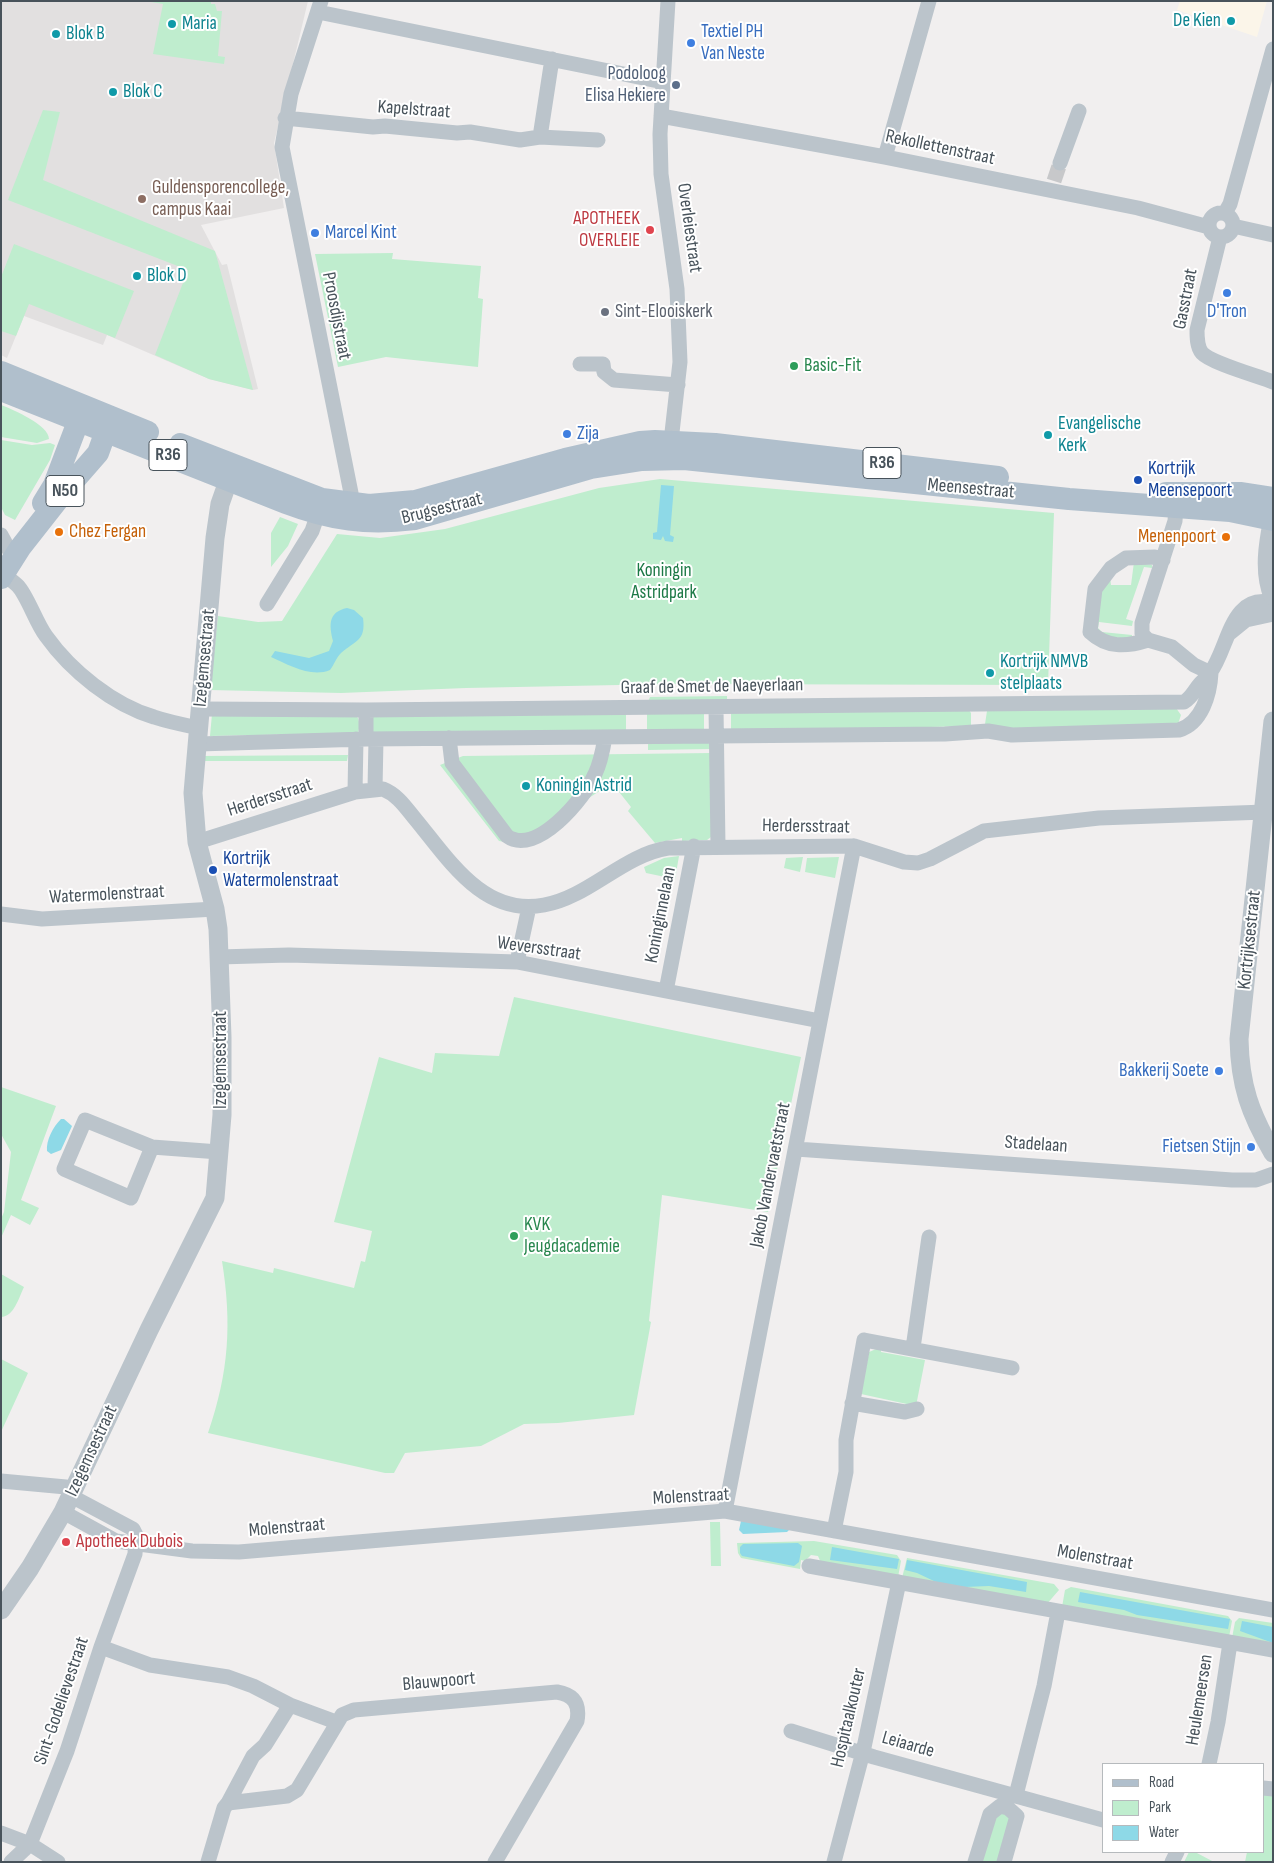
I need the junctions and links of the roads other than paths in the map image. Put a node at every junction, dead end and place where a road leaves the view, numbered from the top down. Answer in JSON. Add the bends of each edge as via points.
{"nodes":[{"id":1,"x":668,"y":1,"type":"edge"},
{"id":2,"x":929,"y":1,"type":"edge"},
{"id":3,"x":319,"y":7,"type":"edge"},
{"id":4,"x":1273,"y":49,"type":"edge"},
{"id":5,"x":552,"y":59,"type":"junction"},
{"id":6,"x":663,"y":82,"type":"junction"},
{"id":7,"x":1079,"y":111,"type":"dead end"},
{"id":8,"x":661,"y":116,"type":"junction"},
{"id":9,"x":285,"y":118,"type":"junction"},
{"id":10,"x":540,"y":137,"type":"junction"},
{"id":11,"x":598,"y":140,"type":"dead end"},
{"id":12,"x":885,"y":157,"type":"junction"},
{"id":13,"x":1060,"y":163,"type":"tunnel mouth"},
{"id":14,"x":1229,"y":220,"type":"junction"},
{"id":15,"x":1215,"y":232,"type":"junction"},
{"id":16,"x":1273,"y":235,"type":"edge"},
{"id":17,"x":580,"y":364,"type":"dead end"},
{"id":18,"x":1,"y":372,"type":"edge"},
{"id":19,"x":1273,"y":382,"type":"edge"},
{"id":20,"x":678,"y":385,"type":"junction"},
{"id":21,"x":1,"y":390,"type":"edge"},
{"id":22,"x":81,"y":413,"type":"junction"},
{"id":23,"x":109,"y":424,"type":"junction"},
{"id":24,"x":670,"y":450,"type":"junction"},
{"id":25,"x":231,"y":472,"type":"junction"},
{"id":26,"x":1273,"y":498,"type":"edge"},
{"id":27,"x":320,"y":507,"type":"junction"},
{"id":28,"x":1176,"y":507,"type":"junction"},
{"id":29,"x":347,"y":512,"type":"junction"},
{"id":30,"x":1273,"y":520,"type":"edge"},
{"id":31,"x":1,"y":536,"type":"edge"},
{"id":32,"x":1163,"y":560,"type":"junction"},
{"id":33,"x":10,"y":565,"type":"edge"},
{"id":34,"x":1273,"y":596,"type":"edge"},
{"id":35,"x":1273,"y":603,"type":"edge"},
{"id":36,"x":267,"y":604,"type":"dead end"},
{"id":37,"x":1273,"y":614,"type":"edge"},
{"id":38,"x":1230,"y":633,"type":"junction"},
{"id":39,"x":1148,"y":640,"type":"junction"},
{"id":40,"x":1210,"y":673,"type":"junction"},
{"id":41,"x":978,"y":704,"type":"junction"},
{"id":42,"x":716,"y":708,"type":"junction"},
{"id":43,"x":201,"y":709,"type":"junction"},
{"id":44,"x":366,"y":710,"type":"junction"},
{"id":45,"x":1273,"y":721,"type":"edge"},
{"id":46,"x":978,"y":732,"type":"junction"},
{"id":47,"x":198,"y":736,"type":"junction"},
{"id":48,"x":716,"y":736,"type":"junction"},
{"id":49,"x":605,"y":737,"type":"junction"},
{"id":50,"x":450,"y":738,"type":"junction"},
{"id":51,"x":366,"y":739,"type":"junction"},
{"id":52,"x":1270,"y":771,"type":"edge"},
{"id":53,"x":375,"y":789,"type":"junction"},
{"id":54,"x":355,"y":792,"type":"junction"},
{"id":55,"x":1265,"y":812,"type":"junction"},
{"id":56,"x":197,"y":842,"type":"junction"},
{"id":57,"x":694,"y":846,"type":"junction"},
{"id":58,"x":718,"y":846,"type":"junction"},
{"id":59,"x":854,"y":846,"type":"junction"},
{"id":60,"x":529,"y":908,"type":"junction"},
{"id":61,"x":215,"y":909,"type":"junction"},
{"id":62,"x":1,"y":914,"type":"edge"},
{"id":63,"x":219,"y":957,"type":"junction"},
{"id":64,"x":517,"y":962,"type":"junction"},
{"id":65,"x":666,"y":991,"type":"junction"},
{"id":66,"x":820,"y":1021,"type":"junction"},
{"id":67,"x":152,"y":1147,"type":"junction"},
{"id":68,"x":796,"y":1149,"type":"junction"},
{"id":69,"x":219,"y":1152,"type":"junction"},
{"id":70,"x":1273,"y":1153,"type":"edge"},
{"id":71,"x":1273,"y":1174,"type":"edge"},
{"id":72,"x":929,"y":1236,"type":"dead end"},
{"id":73,"x":913,"y":1348,"type":"junction"},
{"id":74,"x":1012,"y":1368,"type":"dead end"},
{"id":75,"x":852,"y":1402,"type":"junction"},
{"id":76,"x":917,"y":1409,"type":"dead end"},
{"id":77,"x":1,"y":1481,"type":"edge"},
{"id":78,"x":69,"y":1500,"type":"junction"},
{"id":79,"x":725,"y":1512,"type":"junction"},
{"id":80,"x":834,"y":1531,"type":"junction"},
{"id":81,"x":135,"y":1544,"type":"junction"},
{"id":82,"x":809,"y":1566,"type":"dead end"},
{"id":83,"x":899,"y":1582,"type":"junction"},
{"id":84,"x":1,"y":1610,"type":"edge"},
{"id":85,"x":1273,"y":1610,"type":"edge"},
{"id":86,"x":1058,"y":1612,"type":"junction"},
{"id":87,"x":1230,"y":1643,"type":"junction"},
{"id":88,"x":101,"y":1647,"type":"junction"},
{"id":89,"x":1273,"y":1650,"type":"edge"},
{"id":90,"x":290,"y":1705,"type":"junction"},
{"id":91,"x":336,"y":1722,"type":"junction"},
{"id":92,"x":791,"y":1731,"type":"dead end"},
{"id":93,"x":863,"y":1752,"type":"junction"},
{"id":94,"x":1209,"y":1763,"type":"edge"},
{"id":95,"x":1016,"y":1795,"type":"junction"},
{"id":96,"x":228,"y":1803,"type":"junction"},
{"id":97,"x":1102,"y":1820,"type":"edge"},
{"id":98,"x":1,"y":1833,"type":"edge"},
{"id":99,"x":30,"y":1844,"type":"junction"},
{"id":100,"x":11,"y":1862,"type":"edge"},
{"id":101,"x":58,"y":1862,"type":"edge"},
{"id":102,"x":208,"y":1862,"type":"edge"},
{"id":103,"x":495,"y":1862,"type":"edge"},
{"id":104,"x":834,"y":1862,"type":"edge"},
{"id":105,"x":975,"y":1862,"type":"edge"},
{"id":106,"x":1004,"y":1862,"type":"edge"}],
"edges":[{"from":1,"to":6,"type":"street","name":"Overleiestraat"},
{"from":2,"to":12,"type":"street"},
{"from":3,"to":5,"type":"street"},
{"from":3,"to":9,"type":"street","name":"Proosdijstraat"},
{"from":4,"to":14,"type":"street","via":[[1230,204]]},
{"from":5,"to":6,"type":"street"},
{"from":5,"to":10,"type":"street"},
{"from":6,"to":8,"type":"street","name":"Overleiestraat"},
{"from":7,"to":13,"type":"street"},
{"from":8,"to":12,"type":"street","name":"Rekollettenstraat"},
{"from":8,"to":20,"type":"street","name":"Overleiestraat","via":[[661,174],[677,289]]},
{"from":9,"to":10,"type":"street","name":"Kapelstraat","via":[[470,132],[520,140]]},
{"from":9,"to":29,"type":"street","name":"Proosdijstraat","via":[[282,147],[351,492]]},
{"from":10,"to":11,"type":"street","name":"Kapelstraat"},
{"from":12,"to":15,"type":"street","name":"Rekollettenstraat","via":[[1052,186]]},
{"from":14,"to":15,"type":"street","via":[[1230,232]]},
{"from":14,"to":15,"type":"street","via":[[1213,216]]},
{"from":14,"to":16,"type":"street"},
{"from":15,"to":19,"type":"street","name":"Gasstraat","via":[[1197,330],[1199,348],[1211,359]]},
{"from":17,"to":20,"type":"street","via":[[603,364],[604,372],[614,380]]},
{"from":18,"to":22,"type":"main road","number":"R36"},
{"from":20,"to":24,"type":"street","name":"Overleiestraat"},
{"from":21,"to":22,"type":"main road","number":"R36"},
{"from":22,"to":23,"type":"main road","number":"R36"},
{"from":22,"to":33,"type":"main road","number":"N50","via":[[54,485],[25,532]]},
{"from":23,"to":25,"type":"main road","name":"Brugsestraat","number":"R36"},
{"from":23,"to":33,"type":"main road","number":"N50","via":[[98,453]]},
{"from":24,"to":26,"type":"main road","name":"Meensestraat","number":"R36","via":[[1138,492],[1221,492]]},
{"from":24,"to":28,"type":"main road","name":"Meensestraat","number":"R36","via":[[736,464],[893,482]]},
{"from":24,"to":29,"type":"main road","name":"Brugsestraat","number":"R36","via":[[640,442],[565,459],[415,501]]},
{"from":25,"to":27,"type":"main road","name":"Brugsestraat","number":"R36"},
{"from":25,"to":43,"type":"street","name":"Izegemsestraat","via":[[220,504]]},
{"from":27,"to":29,"type":"main road","name":"Brugsestraat","number":"R36"},
{"from":27,"to":36,"type":"street","via":[[312,531]]},
{"from":28,"to":30,"type":"main road","name":"Meensestraat","number":"R36","via":[[1230,511]]},
{"from":28,"to":32,"type":"street"},
{"from":30,"to":34,"type":"street","via":[[1268,562]]},
{"from":31,"to":33,"type":"street","name":"Graaf de Smet de Naeyerlaan"},
{"from":32,"to":39,"type":"street","via":[[1142,623],[1142,634]]},
{"from":32,"to":39,"type":"street","via":[[1126,558],[1111,568],[1095,589],[1090,632],[1101,643],[1131,645]]},
{"from":33,"to":47,"type":"street","name":"Graaf de Smet de Naeyerlaan","via":[[35,621],[46,637],[96,686],[123,703]]},
{"from":35,"to":38,"type":"street","name":"Graaf de Smet de Naeyerlaan","via":[[1261,600],[1245,606],[1237,614]]},
{"from":37,"to":38,"type":"street","name":"Graaf de Smet de Naeyerlaan","via":[[1246,620]]},
{"from":38,"to":40,"type":"street","name":"Graaf de Smet de Naeyerlaan"},
{"from":39,"to":40,"type":"street","via":[[1172,647]]},
{"from":40,"to":41,"type":"street","name":"Graaf de Smet de Naeyerlaan","via":[[1184,702]]},
{"from":40,"to":46,"type":"street","name":"Graaf de Smet de Naeyerlaan","via":[[1210,689],[1196,718],[1187,728],[1180,730],[1012,735]]},
{"from":41,"to":42,"type":"street","name":"Graaf de Smet de Naeyerlaan"},
{"from":41,"to":46,"type":"street"},
{"from":42,"to":44,"type":"street","name":"Graaf de Smet de Naeyerlaan"},
{"from":42,"to":48,"type":"street"},
{"from":43,"to":44,"type":"street","name":"Graaf de Smet de Naeyerlaan"},
{"from":43,"to":47,"type":"street","name":"Izegemsestraat"},
{"from":44,"to":51,"type":"street"},
{"from":45,"to":52,"type":"street","name":"Kortrijksestraat"},
{"from":46,"to":48,"type":"street","name":"Graaf de Smet de Naeyerlaan"},
{"from":47,"to":51,"type":"street","name":"Graaf de Smet de Naeyerlaan"},
{"from":47,"to":56,"type":"street","name":"Izegemsestraat","via":[[193,793]]},
{"from":48,"to":49,"type":"street","name":"Graaf de Smet de Naeyerlaan"},
{"from":48,"to":58,"type":"street"},
{"from":49,"to":50,"type":"street","name":"Graaf de Smet de Naeyerlaan"},
{"from":49,"to":50,"type":"street","via":[[595,775],[579,800],[538,837],[525,841],[507,836],[455,768],[450,758]]},
{"from":50,"to":51,"type":"street","name":"Graaf de Smet de Naeyerlaan"},
{"from":51,"to":53,"type":"street"},
{"from":51,"to":54,"type":"street"},
{"from":52,"to":55,"type":"street","name":"Kortrijksestraat"},
{"from":53,"to":54,"type":"street","name":"Herdersstraat"},
{"from":53,"to":60,"type":"street","name":"Herdersstraat","via":[[392,792],[477,889],[509,905]]},
{"from":54,"to":56,"type":"street","name":"Herdersstraat"},
{"from":55,"to":59,"type":"street","name":"Herdersstraat","via":[[1098,818],[1002,828],[984,831],[918,863],[904,862]]},
{"from":55,"to":70,"type":"street","name":"Kortrijksestraat","via":[[1239,1059],[1249,1105]]},
{"from":56,"to":61,"type":"street","name":"Izegemsestraat"},
{"from":57,"to":58,"type":"street","name":"Herdersstraat"},
{"from":57,"to":60,"type":"street","name":"Herdersstraat","via":[[664,848],[562,900]]},
{"from":57,"to":65,"type":"street","name":"Koninginnelaan"},
{"from":58,"to":59,"type":"street","name":"Herdersstraat"},
{"from":59,"to":66,"type":"street","name":"Jakob Vandervaetstraat"},
{"from":60,"to":64,"type":"street"},
{"from":61,"to":62,"type":"street","name":"Watermolenstraat","via":[[42,919]]},
{"from":61,"to":63,"type":"street","name":"Izegemsestraat"},
{"from":63,"to":64,"type":"street","name":"Weversstraat"},
{"from":63,"to":69,"type":"street","name":"Izegemsestraat","via":[[222,1114]]},
{"from":64,"to":65,"type":"street","name":"Weversstraat"},
{"from":65,"to":66,"type":"street","name":"Weversstraat"},
{"from":66,"to":68,"type":"street","name":"Jakob Vandervaetstraat"},
{"from":67,"to":67,"type":"street","via":[[81,1117],[58,1167],[131,1198]]},
{"from":67,"to":69,"type":"street"},
{"from":68,"to":71,"type":"street","name":"Stadelaan","via":[[1232,1180],[1256,1180]]},
{"from":68,"to":79,"type":"street","name":"Jakob Vandervaetstraat"},
{"from":69,"to":78,"type":"street","name":"Izegemsestraat","via":[[215,1198],[148,1330]]},
{"from":72,"to":73,"type":"street"},
{"from":73,"to":74,"type":"street"},
{"from":73,"to":75,"type":"street","via":[[864,1340]]},
{"from":75,"to":76,"type":"street","via":[[905,1412]]},
{"from":75,"to":80,"type":"street","via":[[846,1440],[846,1472]]},
{"from":77,"to":78,"type":"street","via":[[66,1487]]},
{"from":78,"to":81,"type":"street","via":[[127,1524],[133,1529]]},
{"from":78,"to":84,"type":"street","name":"Izegemsestraat","via":[[30,1568]]},
{"from":79,"to":80,"type":"street","name":"Molenstraat"},
{"from":79,"to":81,"type":"street","name":"Molenstraat","via":[[248,1552],[192,1551]]},
{"from":80,"to":85,"type":"street","name":"Molenstraat"},
{"from":81,"to":88,"type":"street","name":"Sint-Godelievestraat","via":[[135,1554]]},
{"from":82,"to":83,"type":"street"},
{"from":83,"to":86,"type":"street"},
{"from":83,"to":93,"type":"street","name":"Hospitaalkouter"},
{"from":86,"to":87,"type":"street"},
{"from":86,"to":95,"type":"street","via":[[1044,1686]]},
{"from":87,"to":89,"type":"street"},
{"from":87,"to":94,"type":"street","name":"Heulemeersen"},
{"from":88,"to":90,"type":"street","via":[[150,1665],[228,1677]]},
{"from":88,"to":99,"type":"street","name":"Sint-Godelievestraat","via":[[67,1751]]},
{"from":90,"to":91,"type":"street"},
{"from":90,"to":96,"type":"street","via":[[265,1744],[253,1756]]},
{"from":91,"to":96,"type":"street","via":[[298,1790],[287,1796]]},
{"from":91,"to":103,"type":"street","name":"Blauwpoort","via":[[354,1710],[557,1692],[568,1694],[579,1709],[577,1721]]},
{"from":92,"to":93,"type":"street","name":"Leiaarde"},
{"from":93,"to":95,"type":"street","name":"Leiaarde"},
{"from":93,"to":104,"type":"street","name":"Hospitaalkouter"},
{"from":95,"to":97,"type":"street","name":"Leiaarde"},
{"from":96,"to":102,"type":"street"},
{"from":98,"to":99,"type":"street"},
{"from":99,"to":100,"type":"street","name":"Sint-Godelievestraat"},
{"from":99,"to":101,"type":"street"},
{"from":105,"to":106,"type":"street","via":[[990,1814],[1000,1806],[1017,1816]]}]}
